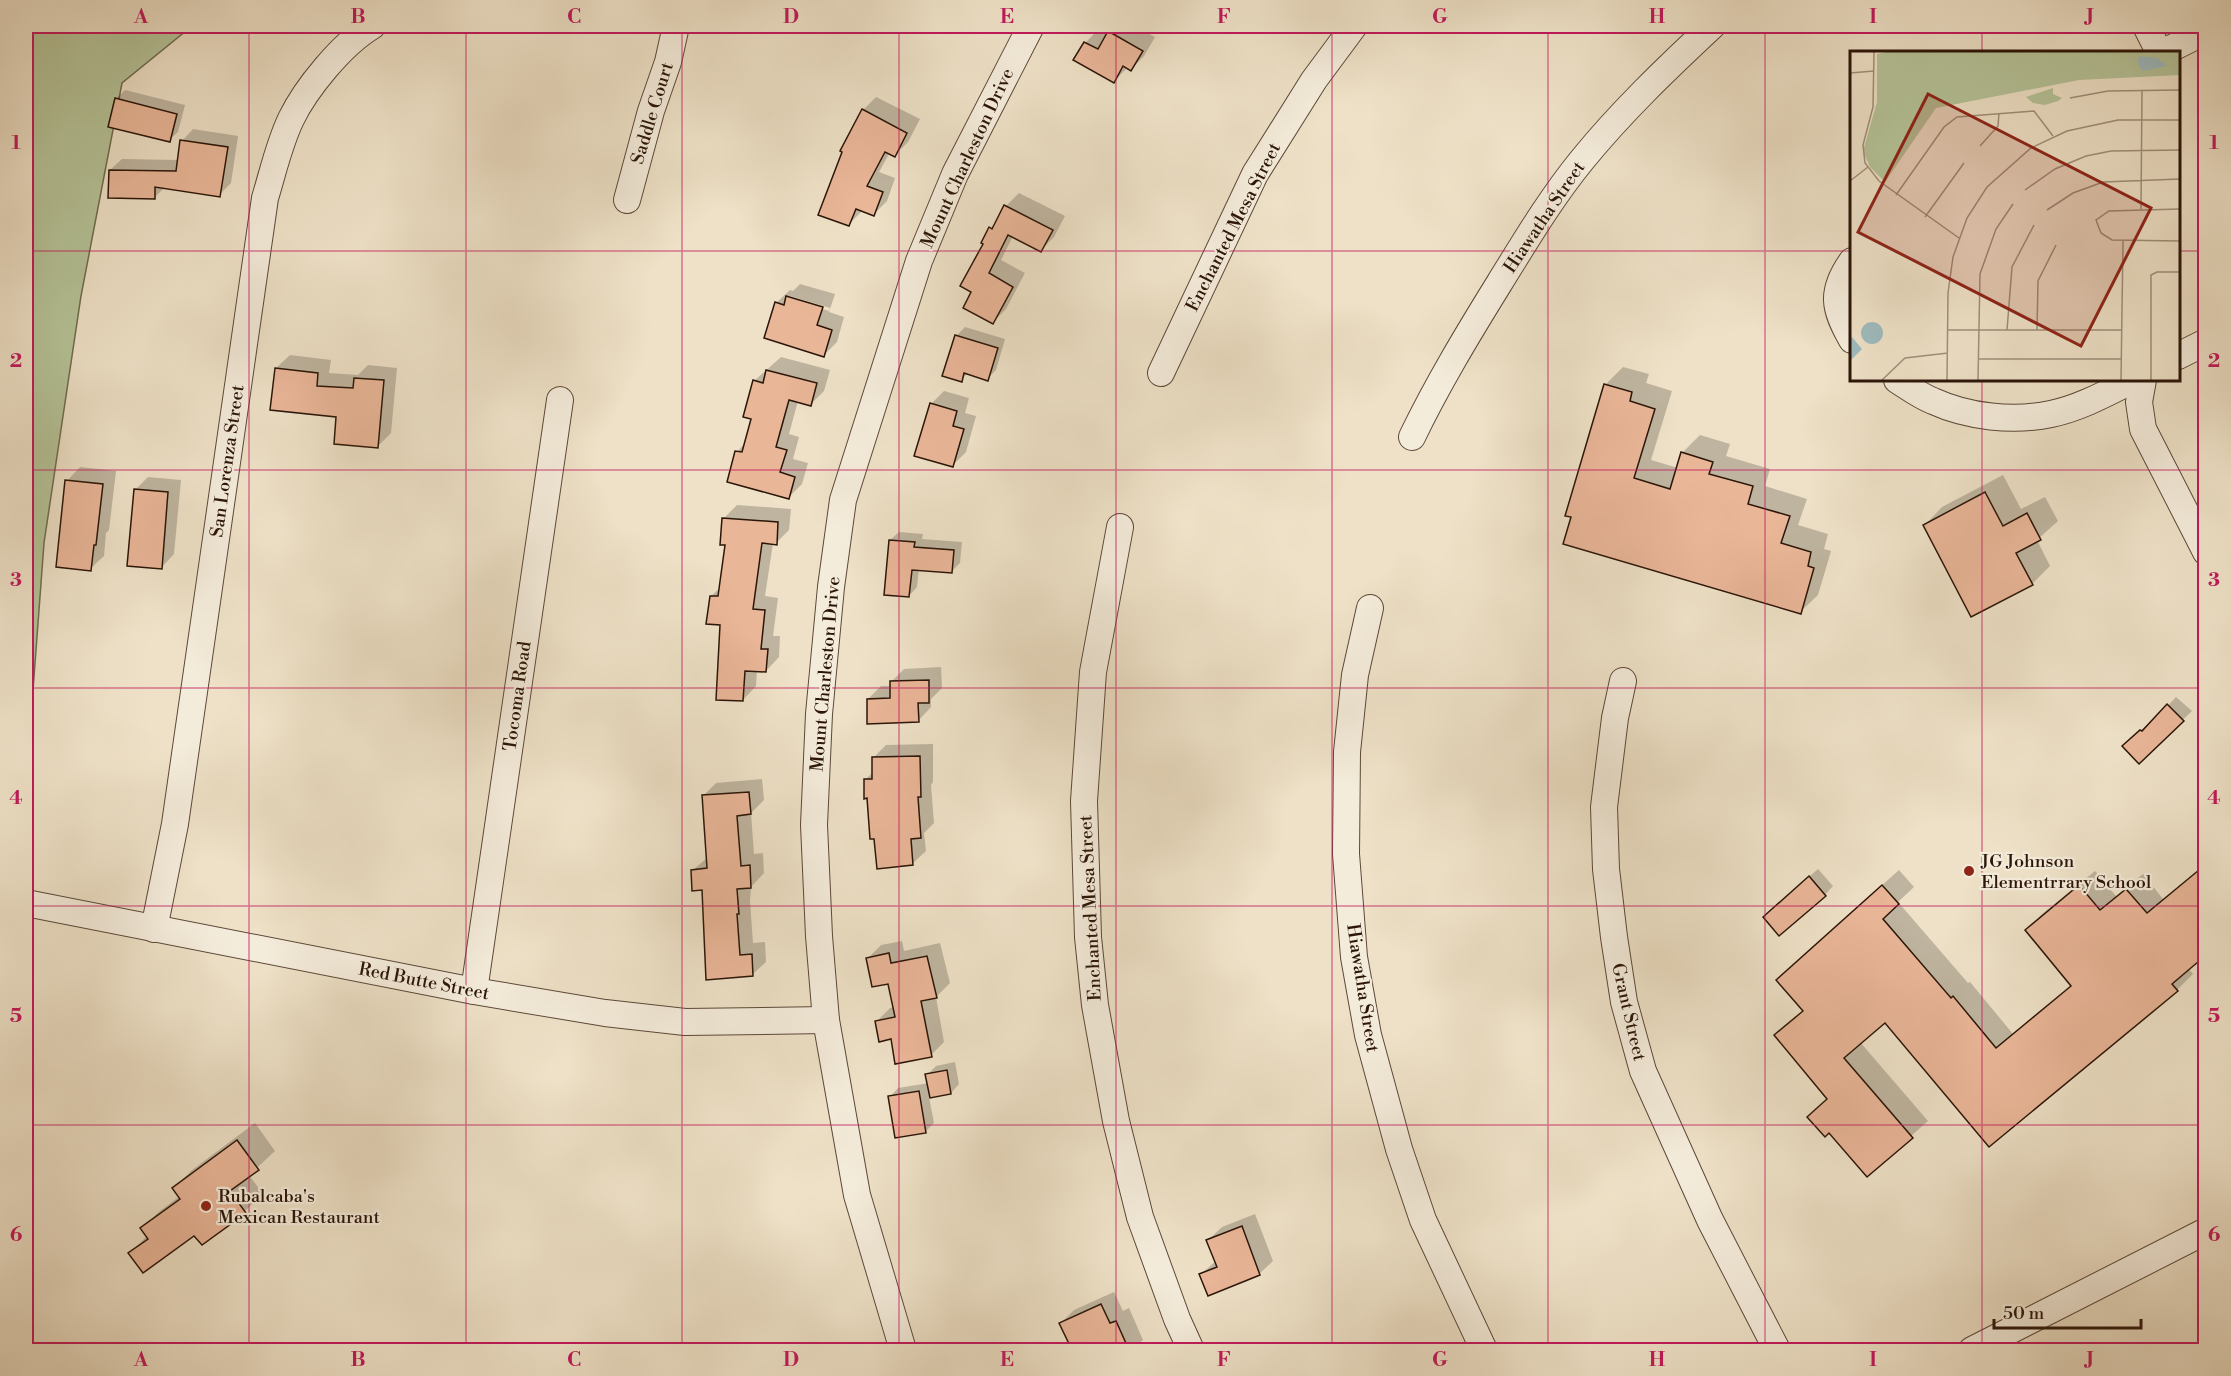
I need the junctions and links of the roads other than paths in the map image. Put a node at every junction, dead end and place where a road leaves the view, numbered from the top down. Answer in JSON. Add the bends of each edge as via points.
{"nodes":[{"id":1,"x":372,"y":26,"type":"edge"},
{"id":2,"x":676,"y":26,"type":"edge"},
{"id":3,"x":1031,"y":26,"type":"edge"},
{"id":4,"x":1354,"y":26,"type":"edge"},
{"id":5,"x":1712,"y":26,"type":"edge"},
{"id":6,"x":2146,"y":26,"type":"edge"},
{"id":7,"x":2205,"y":31,"type":"edge"},
{"id":8,"x":2158,"y":51,"type":"edge"},
{"id":9,"x":2166,"y":51,"type":"edge"},
{"id":10,"x":627,"y":200,"type":"dead end"},
{"id":11,"x":1848,"y":266,"type":"edge"},
{"id":12,"x":1850,"y":338,"type":"edge"},
{"id":13,"x":2205,"y":342,"type":"edge"},
{"id":14,"x":2180,"y":355,"type":"edge"},
{"id":15,"x":1161,"y":373,"type":"dead end"},
{"id":16,"x":1899,"y":381,"type":"edge"},
{"id":17,"x":2131,"y":381,"type":"edge"},
{"id":18,"x":2143,"y":381,"type":"edge"},
{"id":19,"x":561,"y":400,"type":"dead end"},
{"id":20,"x":1412,"y":437,"type":"dead end"},
{"id":21,"x":1120,"y":527,"type":"dead end"},
{"id":22,"x":2205,"y":552,"type":"edge"},
{"id":23,"x":1370,"y":608,"type":"dead end"},
{"id":24,"x":1623,"y":681,"type":"dead end"},
{"id":25,"x":26,"y":903,"type":"edge"},
{"id":26,"x":154,"y":929,"type":"junction"},
{"id":27,"x":474,"y":991,"type":"junction"},
{"id":28,"x":826,"y":1020,"type":"junction"},
{"id":29,"x":2205,"y":1231,"type":"edge"},
{"id":30,"x":903,"y":1350,"type":"edge"},
{"id":31,"x":1191,"y":1350,"type":"edge"},
{"id":32,"x":1484,"y":1350,"type":"edge"},
{"id":33,"x":1777,"y":1350,"type":"edge"},
{"id":34,"x":1972,"y":1350,"type":"edge"}],
"edges":[{"from":1,"to":26,"type":"street","name":"San Lorenza Street","via":[[326,67],[291,118],[265,198],[177,812]]},
{"from":2,"to":10,"type":"street","name":"Saddle Court"},
{"from":3,"to":28,"type":"street","name":"Mount Charleston Drive","via":[[955,174],[919,261],[843,500],[819,704],[814,825]]},
{"from":4,"to":15,"type":"street","name":"Enchanted Mesa Street","via":[[1314,80],[1255,174]]},
{"from":5,"to":20,"type":"street","name":"Hiawatha Street","via":[[1662,73],[1551,200],[1467,336]]},
{"from":6,"to":8,"type":"street"},
{"from":7,"to":9,"type":"street"},
{"from":11,"to":12,"type":"street","via":[[1835,300]]},
{"from":13,"to":14,"type":"street"},
{"from":16,"to":17,"type":"street","via":[[1932,401],[1970,413],[2006,418],[2051,414],[2089,402]]},
{"from":18,"to":22,"type":"street","via":[[2139,402],[2143,429]]},
{"from":19,"to":27,"type":"street","name":"Tocoma Road"},
{"from":21,"to":31,"type":"street","name":"Enchanted Mesa Street","via":[[1093,672],[1084,801],[1088,937],[1095,1005],[1140,1217]]},
{"from":23,"to":32,"type":"street","name":"Hiawatha Street","via":[[1355,675],[1347,752],[1346,854],[1354,957],[1368,1035],[1399,1149],[1424,1220]]},
{"from":24,"to":33,"type":"street","name":"Grant Street","via":[[1604,807],[1612,926],[1628,1020],[1643,1071],[1686,1167]]},
{"from":25,"to":26,"type":"street","name":"Red Butte Street"},
{"from":26,"to":27,"type":"street","name":"Red Butte Street"},
{"from":27,"to":28,"type":"street","name":"Red Butte Street","via":[[685,1022]]},
{"from":28,"to":30,"type":"street","name":"Mount Charleston Drive","via":[[857,1194]]},
{"from":29,"to":34,"type":"street"}]}
